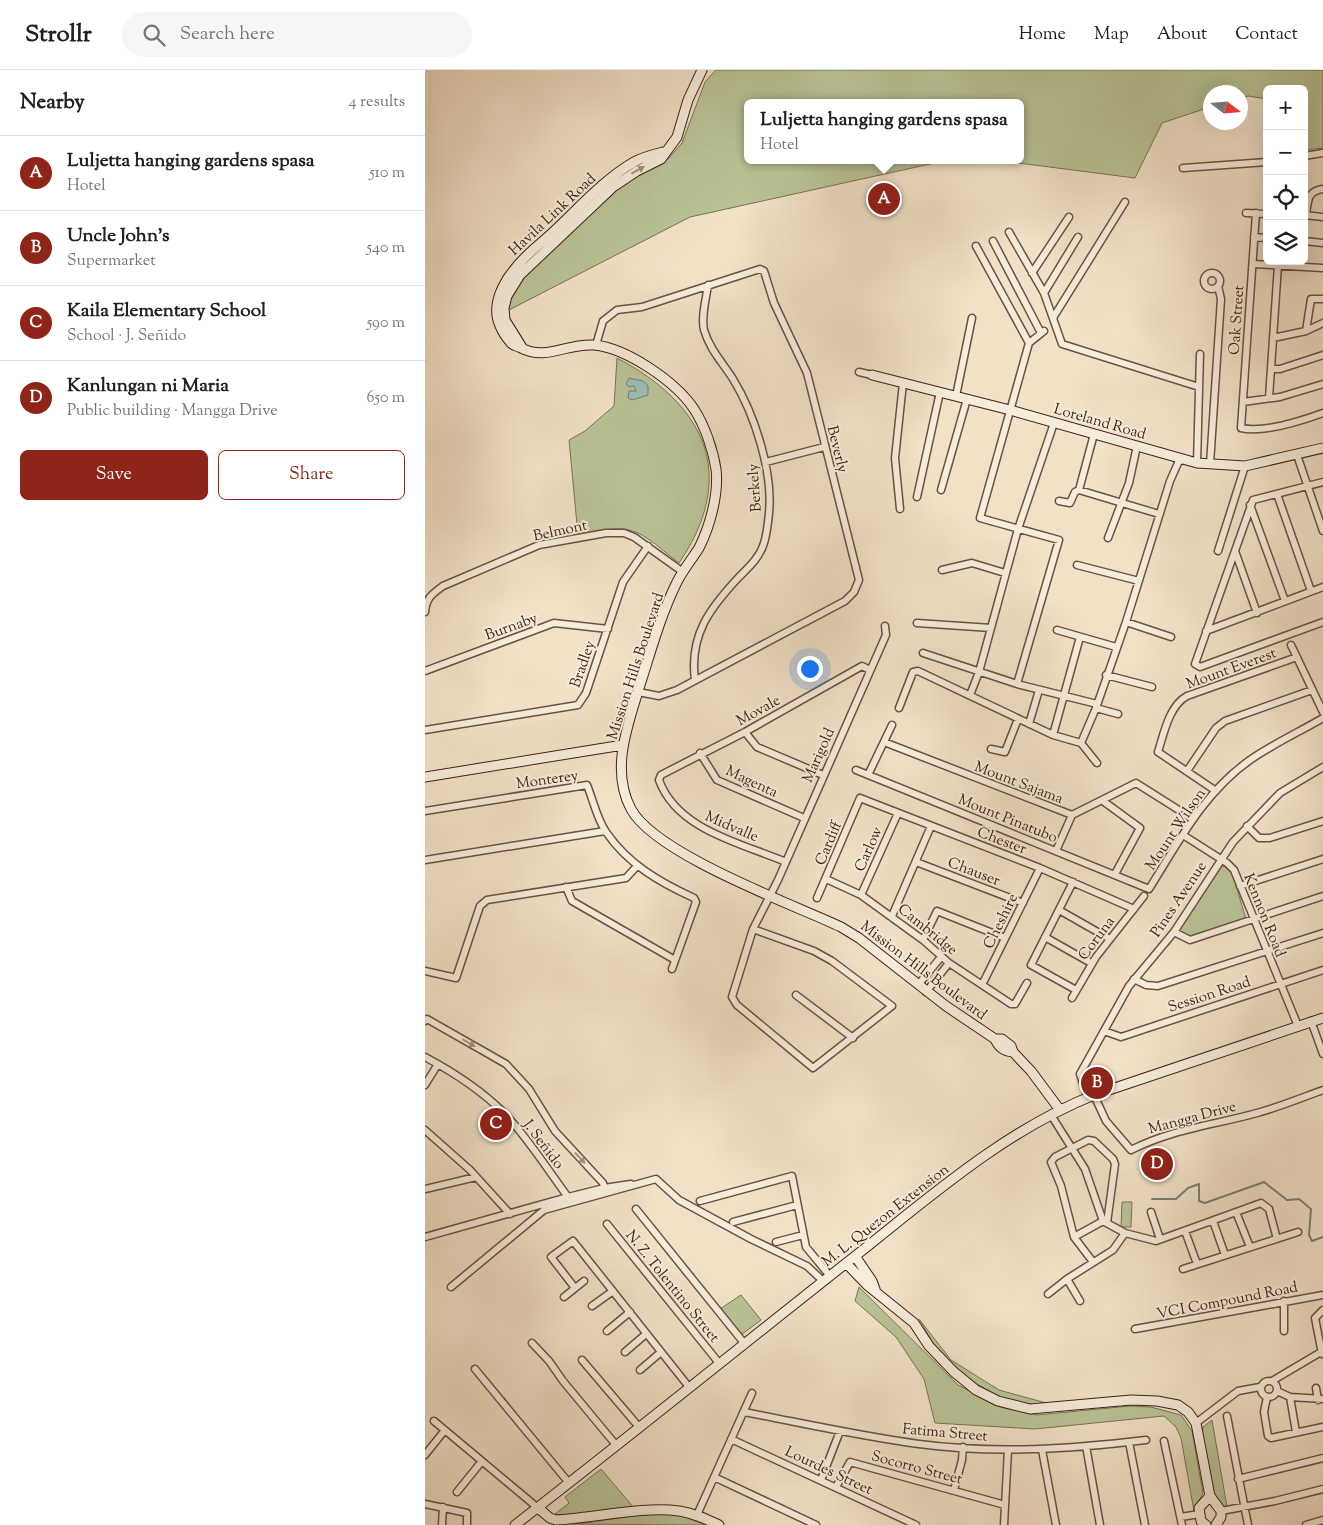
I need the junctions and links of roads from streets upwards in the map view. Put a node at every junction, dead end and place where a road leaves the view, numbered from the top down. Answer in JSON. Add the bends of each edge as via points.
{"nodes":[{"id":1,"x":702,"y":70,"type":"edge"},
{"id":2,"x":1323,"y":153,"type":"edge"},
{"id":3,"x":1308,"y":155,"type":"edge"},
{"id":4,"x":1263,"y":162,"type":"edge"},
{"id":5,"x":1183,"y":168,"type":"dead end"},
{"id":6,"x":1323,"y":189,"type":"edge"},
{"id":7,"x":1308,"y":200,"type":"edge"},
{"id":8,"x":1125,"y":202,"type":"dead end"},
{"id":9,"x":1246,"y":213,"type":"dead end"},
{"id":10,"x":1256,"y":213,"type":"junction"},
{"id":11,"x":1263,"y":214,"type":"edge"},
{"id":12,"x":1308,"y":215,"type":"edge"},
{"id":13,"x":1069,"y":217,"type":"dead end"},
{"id":14,"x":1323,"y":217,"type":"edge"},
{"id":15,"x":1009,"y":232,"type":"dead end"},
{"id":16,"x":1078,"y":237,"type":"dead end"},
{"id":17,"x":1255,"y":237,"type":"junction"},
{"id":18,"x":1263,"y":238,"type":"edge"},
{"id":19,"x":993,"y":241,"type":"dead end"},
{"id":20,"x":1308,"y":241,"type":"edge"},
{"id":21,"x":1323,"y":243,"type":"edge"},
{"id":22,"x":976,"y":246,"type":"dead end"},
{"id":23,"x":1253,"y":264,"type":"junction"},
{"id":24,"x":1263,"y":264,"type":"edge"},
{"id":25,"x":1278,"y":265,"type":"joint"},
{"id":26,"x":1323,"y":268,"type":"edge"},
{"id":27,"x":1033,"y":273,"type":"junction"},
{"id":28,"x":708,"y":285,"type":"junction"},
{"id":29,"x":1218,"y":286,"type":"dead end"},
{"id":30,"x":1044,"y":293,"type":"junction"},
{"id":31,"x":1323,"y":299,"type":"edge"},
{"id":32,"x":972,"y":318,"type":"dead end"},
{"id":33,"x":1053,"y":318,"type":"junction"},
{"id":34,"x":1323,"y":324,"type":"edge"},
{"id":35,"x":1306,"y":331,"type":"junction"},
{"id":36,"x":1273,"y":338,"type":"junction"},
{"id":37,"x":1029,"y":343,"type":"junction"},
{"id":38,"x":596,"y":345,"type":"junction"},
{"id":39,"x":1200,"y":354,"type":"dead end"},
{"id":40,"x":1323,"y":355,"type":"edge"},
{"id":41,"x":1271,"y":369,"type":"junction"},
{"id":42,"x":859,"y":372,"type":"dead end"},
{"id":43,"x":872,"y":375,"type":"joint"},
{"id":44,"x":903,"y":383,"type":"junction"},
{"id":45,"x":1323,"y":384,"type":"edge"},
{"id":46,"x":1199,"y":387,"type":"junction"},
{"id":47,"x":940,"y":392,"type":"junction"},
{"id":48,"x":956,"y":396,"type":"junction"},
{"id":49,"x":1269,"y":398,"type":"junction"},
{"id":50,"x":967,"y":399,"type":"junction"},
{"id":51,"x":1243,"y":402,"type":"junction"},
{"id":52,"x":1010,"y":410,"type":"junction"},
{"id":53,"x":1323,"y":413,"type":"edge"},
{"id":54,"x":1054,"y":423,"type":"junction"},
{"id":55,"x":1094,"y":434,"type":"junction"},
{"id":56,"x":1137,"y":446,"type":"junction"},
{"id":57,"x":824,"y":447,"type":"junction"},
{"id":58,"x":1323,"y":448,"type":"edge"},
{"id":59,"x":1297,"y":455,"type":"junction"},
{"id":60,"x":1183,"y":459,"type":"junction"},
{"id":61,"x":765,"y":462,"type":"junction"},
{"id":62,"x":1197,"y":462,"type":"junction"},
{"id":63,"x":1210,"y":464,"type":"junction"},
{"id":64,"x":1245,"y":466,"type":"junction"},
{"id":65,"x":1323,"y":482,"type":"edge"},
{"id":66,"x":1307,"y":487,"type":"junction"},
{"id":67,"x":941,"y":490,"type":"dead end"},
{"id":68,"x":1079,"y":490,"type":"junction"},
{"id":69,"x":1277,"y":494,"type":"junction"},
{"id":70,"x":917,"y":497,"type":"dead end"},
{"id":71,"x":1059,"y":500,"type":"dead end"},
{"id":72,"x":1121,"y":504,"type":"junction"},
{"id":73,"x":1250,"y":505,"type":"junction"},
{"id":74,"x":900,"y":509,"type":"dead end"},
{"id":75,"x":1159,"y":514,"type":"junction"},
{"id":76,"x":1321,"y":517,"type":"edge"},
{"id":77,"x":1018,"y":529,"type":"junction"},
{"id":78,"x":1323,"y":531,"type":"edge"},
{"id":79,"x":1108,"y":538,"type":"dead end"},
{"id":80,"x":648,"y":546,"type":"junction"},
{"id":81,"x":1219,"y":551,"type":"dead end"},
{"id":82,"x":1235,"y":551,"type":"junction"},
{"id":83,"x":1077,"y":565,"type":"dead end"},
{"id":84,"x":942,"y":570,"type":"dead end"},
{"id":85,"x":683,"y":572,"type":"junction"},
{"id":86,"x":1005,"y":573,"type":"junction"},
{"id":87,"x":1139,"y":581,"type":"junction"},
{"id":88,"x":1323,"y":587,"type":"edge"},
{"id":89,"x":1311,"y":591,"type":"junction"},
{"id":90,"x":1285,"y":601,"type":"junction"},
{"id":91,"x":425,"y":612,"type":"edge"},
{"id":92,"x":1257,"y":613,"type":"junction"},
{"id":93,"x":1126,"y":622,"type":"junction"},
{"id":94,"x":917,"y":623,"type":"dead end"},
{"id":95,"x":1322,"y":625,"type":"edge"},
{"id":96,"x":885,"y":626,"type":"dead end"},
{"id":97,"x":991,"y":628,"type":"junction"},
{"id":98,"x":608,"y":629,"type":"junction"},
{"id":99,"x":1057,"y":630,"type":"dead end"},
{"id":100,"x":1206,"y":631,"type":"junction"},
{"id":101,"x":1080,"y":637,"type":"junction"},
{"id":102,"x":1171,"y":637,"type":"dead end"},
{"id":103,"x":1291,"y":645,"type":"dead end"},
{"id":104,"x":1116,"y":647,"type":"junction"},
{"id":105,"x":923,"y":653,"type":"dead end"},
{"id":106,"x":1297,"y":657,"type":"junction"},
{"id":107,"x":870,"y":670,"type":"junction"},
{"id":108,"x":425,"y":671,"type":"edge"},
{"id":109,"x":979,"y":672,"type":"junction"},
{"id":110,"x":1106,"y":675,"type":"junction"},
{"id":111,"x":695,"y":680,"type":"junction"},
{"id":112,"x":1017,"y":684,"type":"junction"},
{"id":113,"x":1151,"y":687,"type":"dead end"},
{"id":114,"x":1039,"y":690,"type":"junction"},
{"id":115,"x":1313,"y":690,"type":"junction"},
{"id":116,"x":638,"y":692,"type":"junction"},
{"id":117,"x":970,"y":695,"type":"junction"},
{"id":118,"x":1063,"y":696,"type":"junction"},
{"id":119,"x":1096,"y":706,"type":"junction"},
{"id":120,"x":899,"y":708,"type":"dead end"},
{"id":121,"x":1323,"y":712,"type":"edge"},
{"id":122,"x":1118,"y":714,"type":"dead end"},
{"id":123,"x":1323,"y":718,"type":"edge"},
{"id":124,"x":1018,"y":719,"type":"junction"},
{"id":125,"x":1029,"y":724,"type":"junction"},
{"id":126,"x":892,"y":725,"type":"dead end"},
{"id":127,"x":425,"y":730,"type":"edge"},
{"id":128,"x":745,"y":732,"type":"junction"},
{"id":129,"x":1053,"y":735,"type":"junction"},
{"id":130,"x":884,"y":742,"type":"junction"},
{"id":131,"x":1081,"y":744,"type":"junction"},
{"id":132,"x":623,"y":745,"type":"junction"},
{"id":133,"x":991,"y":749,"type":"dead end"},
{"id":134,"x":701,"y":753,"type":"junction"},
{"id":135,"x":1097,"y":762,"type":"dead end"},
{"id":136,"x":1323,"y":767,"type":"edge"},
{"id":137,"x":856,"y":770,"type":"dead end"},
{"id":138,"x":1187,"y":771,"type":"junction"},
{"id":139,"x":823,"y":775,"type":"junction"},
{"id":140,"x":868,"y":775,"type":"junction"},
{"id":141,"x":425,"y":777,"type":"edge"},
{"id":142,"x":659,"y":780,"type":"joint"},
{"id":143,"x":1216,"y":791,"type":"junction"},
{"id":144,"x":861,"y":798,"type":"joint"},
{"id":145,"x":1103,"y":801,"type":"junction"},
{"id":146,"x":425,"y":810,"type":"edge"},
{"id":147,"x":898,"y":813,"type":"junction"},
{"id":148,"x":1072,"y":815,"type":"junction"},
{"id":149,"x":804,"y":818,"type":"junction"},
{"id":150,"x":1193,"y":819,"type":"junction"},
{"id":151,"x":1323,"y":821,"type":"edge"},
{"id":152,"x":931,"y":826,"type":"junction"},
{"id":153,"x":1247,"y":826,"type":"junction"},
{"id":154,"x":605,"y":831,"type":"junction"},
{"id":155,"x":1183,"y":835,"type":"junction"},
{"id":156,"x":1056,"y":851,"type":"junction"},
{"id":157,"x":1220,"y":859,"type":"junction"},
{"id":158,"x":1323,"y":859,"type":"edge"},
{"id":159,"x":425,"y":860,"type":"edge"},
{"id":160,"x":786,"y":862,"type":"junction"},
{"id":161,"x":916,"y":862,"type":"junction"},
{"id":162,"x":637,"y":866,"type":"junction"},
{"id":163,"x":1040,"y":868,"type":"junction"},
{"id":164,"x":1115,"y":874,"type":"junction"},
{"id":165,"x":826,"y":879,"type":"junction"},
{"id":166,"x":1073,"y":882,"type":"junction"},
{"id":167,"x":1240,"y":886,"type":"junction"},
{"id":168,"x":566,"y":887,"type":"junction"},
{"id":169,"x":1149,"y":889,"type":"joint"},
{"id":170,"x":770,"y":895,"type":"junction"},
{"id":171,"x":861,"y":895,"type":"junction"},
{"id":172,"x":1144,"y":896,"type":"dead end"},
{"id":173,"x":1323,"y":896,"type":"edge"},
{"id":174,"x":817,"y":898,"type":"dead end"},
{"id":175,"x":1023,"y":903,"type":"junction"},
{"id":176,"x":1134,"y":909,"type":"junction"},
{"id":177,"x":1059,"y":910,"type":"junction"},
{"id":178,"x":892,"y":916,"type":"junction"},
{"id":179,"x":1253,"y":919,"type":"junction"},
{"id":180,"x":753,"y":930,"type":"junction"},
{"id":181,"x":1174,"y":932,"type":"junction"},
{"id":182,"x":1323,"y":933,"type":"edge"},
{"id":183,"x":1045,"y":937,"type":"junction"},
{"id":184,"x":1005,"y":938,"type":"junction"},
{"id":185,"x":923,"y":940,"type":"junction"},
{"id":186,"x":1110,"y":940,"type":"junction"},
{"id":187,"x":1266,"y":952,"type":"junction"},
{"id":188,"x":941,"y":957,"type":"junction"},
{"id":189,"x":675,"y":960,"type":"junction"},
{"id":190,"x":949,"y":963,"type":"junction"},
{"id":191,"x":1091,"y":963,"type":"junction"},
{"id":192,"x":672,"y":969,"type":"dead end"},
{"id":193,"x":1323,"y":970,"type":"edge"},
{"id":194,"x":425,"y":971,"type":"edge"},
{"id":195,"x":1134,"y":979,"type":"junction"},
{"id":196,"x":1027,"y":984,"type":"dead end"},
{"id":197,"x":1280,"y":984,"type":"junction"},
{"id":198,"x":918,"y":985,"type":"junction"},
{"id":199,"x":982,"y":985,"type":"junction"},
{"id":200,"x":1076,"y":990,"type":"junction"},
{"id":201,"x":926,"y":992,"type":"junction"},
{"id":202,"x":796,"y":995,"type":"dead end"},
{"id":203,"x":1072,"y":998,"type":"dead end"},
{"id":204,"x":1323,"y":1018,"type":"edge"},
{"id":205,"x":426,"y":1020,"type":"edge"},
{"id":206,"x":1311,"y":1021,"type":"junction"},
{"id":207,"x":1298,"y":1026,"type":"junction"},
{"id":208,"x":1104,"y":1031,"type":"junction"},
{"id":209,"x":853,"y":1038,"type":"junction"},
{"id":210,"x":1323,"y":1054,"type":"edge"},
{"id":211,"x":425,"y":1057,"type":"edge"},
{"id":212,"x":438,"y":1064,"type":"junction"},
{"id":213,"x":425,"y":1085,"type":"edge"},
{"id":214,"x":1323,"y":1090,"type":"edge"},
{"id":215,"x":1091,"y":1096,"type":"junction"},
{"id":216,"x":1060,"y":1110,"type":"junction"},
{"id":217,"x":1051,"y":1115,"type":"junction"},
{"id":218,"x":425,"y":1130,"type":"edge"},
{"id":219,"x":1073,"y":1147,"type":"junction"},
{"id":220,"x":476,"y":1177,"type":"junction"},
{"id":221,"x":635,"y":1185,"type":"junction"},
{"id":222,"x":604,"y":1188,"type":"junction"},
{"id":223,"x":425,"y":1189,"type":"edge"},
{"id":224,"x":567,"y":1197,"type":"junction"},
{"id":225,"x":699,"y":1201,"type":"dead end"},
{"id":226,"x":797,"y":1205,"type":"junction"},
{"id":227,"x":636,"y":1209,"type":"dead end"},
{"id":228,"x":1151,"y":1212,"type":"dead end"},
{"id":229,"x":1236,"y":1212,"type":"junction"},
{"id":230,"x":510,"y":1214,"type":"junction"},
{"id":231,"x":1213,"y":1221,"type":"junction"},
{"id":232,"x":733,"y":1222,"type":"dead end"},
{"id":233,"x":1105,"y":1222,"type":"junction"},
{"id":234,"x":607,"y":1224,"type":"dead end"},
{"id":235,"x":1185,"y":1231,"type":"junction"},
{"id":236,"x":1298,"y":1232,"type":"dead end"},
{"id":237,"x":1125,"y":1233,"type":"junction"},
{"id":238,"x":803,"y":1235,"type":"junction"},
{"id":239,"x":425,"y":1237,"type":"edge"},
{"id":240,"x":1074,"y":1237,"type":"junction"},
{"id":241,"x":1161,"y":1239,"type":"junction"},
{"id":242,"x":1277,"y":1239,"type":"junction"},
{"id":243,"x":776,"y":1242,"type":"dead end"},
{"id":244,"x":1250,"y":1247,"type":"junction"},
{"id":245,"x":855,"y":1256,"type":"junction"},
{"id":246,"x":1225,"y":1256,"type":"junction"},
{"id":247,"x":1093,"y":1262,"type":"junction"},
{"id":248,"x":846,"y":1263,"type":"junction"},
{"id":249,"x":1197,"y":1264,"type":"junction"},
{"id":250,"x":1183,"y":1269,"type":"dead end"},
{"id":251,"x":827,"y":1278,"type":"junction"},
{"id":252,"x":1067,"y":1279,"type":"junction"},
{"id":253,"x":583,"y":1281,"type":"dead end"},
{"id":254,"x":451,"y":1287,"type":"dead end"},
{"id":255,"x":575,"y":1288,"type":"junction"},
{"id":256,"x":875,"y":1289,"type":"junction"},
{"id":257,"x":613,"y":1291,"type":"junction"},
{"id":258,"x":1048,"y":1294,"type":"dead end"},
{"id":259,"x":1323,"y":1295,"type":"edge"},
{"id":260,"x":564,"y":1296,"type":"dead end"},
{"id":261,"x":1080,"y":1301,"type":"dead end"},
{"id":262,"x":1284,"y":1302,"type":"junction"},
{"id":263,"x":593,"y":1306,"type":"dead end"},
{"id":264,"x":1323,"y":1310,"type":"edge"},
{"id":265,"x":629,"y":1312,"type":"junction"},
{"id":266,"x":1135,"y":1329,"type":"dead end"},
{"id":267,"x":607,"y":1331,"type":"dead end"},
{"id":268,"x":1284,"y":1331,"type":"dead end"},
{"id":269,"x":646,"y":1334,"type":"junction"},
{"id":270,"x":1321,"y":1336,"type":"edge"},
{"id":271,"x":532,"y":1343,"type":"dead end"},
{"id":272,"x":744,"y":1343,"type":"junction"},
{"id":273,"x":625,"y":1352,"type":"dead end"},
{"id":274,"x":661,"y":1352,"type":"junction"},
{"id":275,"x":1322,"y":1353,"type":"edge"},
{"id":276,"x":582,"y":1360,"type":"dead end"},
{"id":277,"x":719,"y":1363,"type":"junction"},
{"id":278,"x":475,"y":1369,"type":"dead end"},
{"id":279,"x":640,"y":1370,"type":"dead end"},
{"id":280,"x":1272,"y":1381,"type":"junction"},
{"id":281,"x":689,"y":1387,"type":"junction"},
{"id":282,"x":1261,"y":1387,"type":"junction"},
{"id":283,"x":1316,"y":1388,"type":"dead end"},
{"id":284,"x":1277,"y":1390,"type":"junction"},
{"id":285,"x":752,"y":1393,"type":"dead end"},
{"id":286,"x":1267,"y":1397,"type":"junction"},
{"id":287,"x":1290,"y":1397,"type":"junction"},
{"id":288,"x":1321,"y":1400,"type":"edge"},
{"id":289,"x":743,"y":1412,"type":"junction"},
{"id":290,"x":1227,"y":1416,"type":"dead end"},
{"id":291,"x":434,"y":1421,"type":"dead end"},
{"id":292,"x":1196,"y":1424,"type":"junction"},
{"id":293,"x":639,"y":1427,"type":"junction"},
{"id":294,"x":1323,"y":1428,"type":"edge"},
{"id":295,"x":445,"y":1430,"type":"junction"},
{"id":296,"x":841,"y":1431,"type":"junction"},
{"id":297,"x":1296,"y":1432,"type":"junction"},
{"id":298,"x":731,"y":1439,"type":"junction"},
{"id":299,"x":1146,"y":1440,"type":"dead end"},
{"id":300,"x":1165,"y":1441,"type":"dead end"},
{"id":301,"x":1129,"y":1442,"type":"junction"},
{"id":302,"x":617,"y":1445,"type":"junction"},
{"id":303,"x":1086,"y":1446,"type":"junction"},
{"id":304,"x":963,"y":1448,"type":"junction"},
{"id":305,"x":1008,"y":1450,"type":"junction"},
{"id":306,"x":1042,"y":1450,"type":"junction"},
{"id":307,"x":425,"y":1455,"type":"edge"},
{"id":308,"x":1323,"y":1458,"type":"edge"},
{"id":309,"x":482,"y":1461,"type":"junction"},
{"id":310,"x":714,"y":1477,"type":"junction"},
{"id":311,"x":1238,"y":1478,"type":"junction"},
{"id":312,"x":821,"y":1480,"type":"junction"},
{"id":313,"x":569,"y":1483,"type":"junction"},
{"id":314,"x":837,"y":1487,"type":"junction"},
{"id":315,"x":1323,"y":1489,"type":"edge"},
{"id":316,"x":954,"y":1490,"type":"junction"},
{"id":317,"x":457,"y":1492,"type":"dead end"},
{"id":318,"x":1210,"y":1496,"type":"junction"},
{"id":319,"x":425,"y":1504,"type":"edge"},
{"id":320,"x":1005,"y":1505,"type":"junction"},
{"id":321,"x":1244,"y":1507,"type":"junction"},
{"id":322,"x":443,"y":1508,"type":"junction"},
{"id":323,"x":538,"y":1508,"type":"junction"},
{"id":324,"x":1221,"y":1511,"type":"junction"},
{"id":325,"x":697,"y":1515,"type":"junction"},
{"id":326,"x":1196,"y":1515,"type":"junction"},
{"id":327,"x":1181,"y":1517,"type":"junction"},
{"id":328,"x":1323,"y":1520,"type":"edge"},
{"id":329,"x":550,"y":1522,"type":"edge"},
{"id":330,"x":442,"y":1525,"type":"edge"},
{"id":331,"x":467,"y":1525,"type":"edge"},
{"id":332,"x":515,"y":1525,"type":"edge"},
{"id":333,"x":719,"y":1525,"type":"edge"},
{"id":334,"x":816,"y":1525,"type":"edge"},
{"id":335,"x":916,"y":1525,"type":"edge"},
{"id":336,"x":1004,"y":1525,"type":"edge"},
{"id":337,"x":1056,"y":1525,"type":"edge"},
{"id":338,"x":1100,"y":1525,"type":"edge"},
{"id":339,"x":1145,"y":1525,"type":"edge"},
{"id":340,"x":1182,"y":1525,"type":"edge"},
{"id":341,"x":1206,"y":1525,"type":"edge"},
{"id":342,"x":1216,"y":1525,"type":"edge"},
{"id":343,"x":1248,"y":1525,"type":"edge"},
{"id":344,"x":1307,"y":1525,"type":"edge"}],
"edges":[{"from":1,"to":38,"type":"street","name":"Havila Link Road","via":[[688,100],[677,137],[661,159],[613,187],[520,275],[507,296],[505,320],[523,348],[540,354]]},
{"from":2,"to":3,"type":"street"},
{"from":4,"to":5,"type":"street"},
{"from":6,"to":7,"type":"street","via":[[1313,192]]},
{"from":8,"to":33,"type":"street"},
{"from":9,"to":10,"type":"street"},
{"from":10,"to":11,"type":"street"},
{"from":10,"to":17,"type":"street","name":"Oak Street"},
{"from":12,"to":14,"type":"street"},
{"from":13,"to":27,"type":"street"},
{"from":15,"to":27,"type":"street"},
{"from":16,"to":30,"type":"street"},
{"from":17,"to":18,"type":"street"},
{"from":17,"to":23,"type":"street","name":"Oak Street"},
{"from":19,"to":37,"type":"street","via":[[1042,332]]},
{"from":20,"to":21,"type":"street"},
{"from":22,"to":37,"type":"street"},
{"from":23,"to":24,"type":"street"},
{"from":23,"to":51,"type":"street","name":"Oak Street"},
{"from":25,"to":26,"type":"street"},
{"from":25,"to":36,"type":"street"},
{"from":27,"to":30,"type":"street"},
{"from":28,"to":38,"type":"street","name":"Beverly","via":[[642,307],[617,310],[603,321]]},
{"from":28,"to":57,"type":"street","name":"Beverly","via":[[760,269],[764,271],[774,304],[807,373]]},
{"from":28,"to":61,"type":"street","name":"Berkely","via":[[704,329],[712,349],[745,402],[757,429]]},
{"from":29,"to":63,"type":"street","via":[[1221,299]]},
{"from":30,"to":33,"type":"street"},
{"from":31,"to":35,"type":"street","via":[[1311,299]]},
{"from":32,"to":48,"type":"street"},
{"from":33,"to":46,"type":"street","via":[[1062,344]]},
{"from":34,"to":35,"type":"street"},
{"from":35,"to":36,"type":"street"},
{"from":36,"to":41,"type":"street"},
{"from":37,"to":52,"type":"street"},
{"from":38,"to":85,"type":"street","name":"Mission Hills Boulevard","via":[[626,355],[668,383],[694,409],[708,440],[716,472],[712,510],[699,547]]},
{"from":39,"to":46,"type":"street"},
{"from":40,"to":41,"type":"street"},
{"from":41,"to":49,"type":"street"},
{"from":42,"to":43,"type":"street"},
{"from":43,"to":44,"type":"street","name":"Loreland Road"},
{"from":44,"to":47,"type":"street","name":"Loreland Road"},
{"from":44,"to":74,"type":"street","via":[[895,458]]},
{"from":45,"to":49,"type":"street"},
{"from":46,"to":62,"type":"street"},
{"from":47,"to":48,"type":"street","name":"Loreland Road"},
{"from":47,"to":70,"type":"street"},
{"from":48,"to":50,"type":"street","name":"Loreland Road"},
{"from":49,"to":51,"type":"street"},
{"from":50,"to":52,"type":"street","name":"Loreland Road"},
{"from":50,"to":67,"type":"street"},
{"from":51,"to":53,"type":"street","name":"Oak Street","via":[[1241,428],[1259,429]]},
{"from":52,"to":54,"type":"street","name":"Loreland Road"},
{"from":52,"to":77,"type":"street","via":[[980,519]]},
{"from":54,"to":55,"type":"street","name":"Loreland Road"},
{"from":54,"to":77,"type":"street"},
{"from":55,"to":56,"type":"street","name":"Loreland Road"},
{"from":55,"to":68,"type":"street"},
{"from":56,"to":60,"type":"street","name":"Loreland Road"},
{"from":56,"to":72,"type":"street"},
{"from":57,"to":61,"type":"street"},
{"from":57,"to":111,"type":"street","name":"Beverly","via":[[859,580],[854,592],[845,601]]},
{"from":58,"to":59,"type":"street","name":"Loreland Road"},
{"from":59,"to":64,"type":"street","name":"Loreland Road"},
{"from":59,"to":66,"type":"street"},
{"from":60,"to":62,"type":"street","name":"Loreland Road"},
{"from":60,"to":75,"type":"street","via":[[1170,481]]},
{"from":61,"to":111,"type":"street","name":"Berkely","via":[[769,512],[764,544],[755,560],[710,611],[698,634],[693,652]]},
{"from":62,"to":63,"type":"street","name":"Loreland Road"},
{"from":63,"to":64,"type":"street","name":"Loreland Road"},
{"from":64,"to":81,"type":"street"},
{"from":65,"to":66,"type":"street"},
{"from":66,"to":69,"type":"street"},
{"from":66,"to":76,"type":"street"},
{"from":68,"to":71,"type":"street","via":[[1070,503]]},
{"from":68,"to":72,"type":"street"},
{"from":69,"to":73,"type":"street","via":[[1253,500]]},
{"from":69,"to":89,"type":"street"},
{"from":72,"to":75,"type":"street"},
{"from":72,"to":79,"type":"street"},
{"from":73,"to":82,"type":"street"},
{"from":73,"to":90,"type":"street"},
{"from":75,"to":87,"type":"street"},
{"from":76,"to":78,"type":"street"},
{"from":77,"to":86,"type":"street"},
{"from":77,"to":112,"type":"street","via":[[1059,540]]},
{"from":80,"to":85,"type":"street","name":"Belmont"},
{"from":80,"to":91,"type":"street","name":"Belmont","via":[[624,533],[606,533],[539,545],[443,586],[430,596]]},
{"from":80,"to":98,"type":"street","name":"Bradley","via":[[623,582]]},
{"from":82,"to":92,"type":"street"},
{"from":82,"to":100,"type":"street"},
{"from":83,"to":87,"type":"street"},
{"from":84,"to":86,"type":"street","via":[[972,563]]},
{"from":85,"to":116,"type":"street","name":"Mission Hills Boulevard","via":[[668,604]]},
{"from":86,"to":97,"type":"street"},
{"from":87,"to":93,"type":"street"},
{"from":88,"to":89,"type":"street"},
{"from":89,"to":90,"type":"street"},
{"from":90,"to":92,"type":"street"},
{"from":92,"to":100,"type":"street"},
{"from":93,"to":102,"type":"street"},
{"from":93,"to":104,"type":"street"},
{"from":94,"to":97,"type":"street"},
{"from":95,"to":100,"type":"street","via":[[1200,667],[1195,661]]},
{"from":96,"to":107,"type":"street","name":"Marigold","via":[[886,636]]},
{"from":97,"to":109,"type":"street"},
{"from":98,"to":108,"type":"street","name":"Burnaby","via":[[554,623]]},
{"from":98,"to":127,"type":"street","name":"Bradley","via":[[586,693],[578,705]]},
{"from":99,"to":101,"type":"street"},
{"from":101,"to":104,"type":"street"},
{"from":101,"to":118,"type":"street"},
{"from":103,"to":106,"type":"street"},
{"from":104,"to":110,"type":"street"},
{"from":105,"to":109,"type":"street"},
{"from":106,"to":115,"type":"street"},
{"from":106,"to":138,"type":"street","name":"Mount Everest","via":[[1180,700],[1158,752]]},
{"from":107,"to":128,"type":"street","name":"Movale","via":[[863,666]]},
{"from":107,"to":139,"type":"street","name":"Marigold"},
{"from":109,"to":112,"type":"street"},
{"from":109,"to":117,"type":"street"},
{"from":110,"to":113,"type":"street"},
{"from":110,"to":119,"type":"street"},
{"from":111,"to":116,"type":"street","name":"Beverly","via":[[659,696]]},
{"from":112,"to":114,"type":"street"},
{"from":114,"to":118,"type":"street"},
{"from":114,"to":125,"type":"street"},
{"from":115,"to":121,"type":"street"},
{"from":115,"to":138,"type":"street","via":[[1225,721],[1216,728]]},
{"from":116,"to":132,"type":"street","name":"Mission Hills Boulevard"},
{"from":117,"to":120,"type":"street","via":[[914,671]]},
{"from":117,"to":124,"type":"street"},
{"from":118,"to":119,"type":"street"},
{"from":118,"to":129,"type":"street"},
{"from":119,"to":122,"type":"street"},
{"from":119,"to":131,"type":"street"},
{"from":123,"to":143,"type":"street","name":"Mount Wilson","via":[[1249,760]]},
{"from":124,"to":125,"type":"street"},
{"from":124,"to":133,"type":"street","via":[[1005,752]]},
{"from":125,"to":129,"type":"street"},
{"from":126,"to":130,"type":"street"},
{"from":128,"to":134,"type":"street","name":"Movale"},
{"from":128,"to":139,"type":"street","via":[[757,748]]},
{"from":129,"to":131,"type":"street"},
{"from":130,"to":140,"type":"street"},
{"from":130,"to":148,"type":"street","name":"Mount Sajama"},
{"from":131,"to":135,"type":"street"},
{"from":132,"to":141,"type":"street"},
{"from":132,"to":170,"type":"street","name":"Mission Hills Boulevard","via":[[621,767],[624,787],[631,809],[643,824],[675,850]]},
{"from":134,"to":142,"type":"street","name":"Movale","via":[[661,775]]},
{"from":134,"to":149,"type":"street","name":"Magenta","via":[[717,780]]},
{"from":136,"to":153,"type":"street","name":"Pines Avenue","via":[[1280,793]]},
{"from":137,"to":140,"type":"street","name":"Mount Pinatubo"},
{"from":138,"to":143,"type":"street","name":"Mount Everest"},
{"from":139,"to":149,"type":"street","name":"Marigold"},
{"from":140,"to":156,"type":"street","name":"Mount Pinatubo"},
{"from":142,"to":160,"type":"street","name":"Midvalle","via":[[667,797],[697,825]]},
{"from":143,"to":150,"type":"street","name":"Mount Wilson"},
{"from":144,"to":147,"type":"street","name":"Chester"},
{"from":144,"to":165,"type":"street","name":"Cardiff"},
{"from":145,"to":148,"type":"street","name":"Mount Sajama"},
{"from":145,"to":150,"type":"street","name":"Mount Sajama","via":[[1136,783]]},
{"from":145,"to":164,"type":"street","via":[[1140,828]]},
{"from":146,"to":154,"type":"street","name":"Monterey","via":[[587,786]]},
{"from":147,"to":152,"type":"street","name":"Chester"},
{"from":147,"to":171,"type":"street","name":"Carlow"},
{"from":148,"to":156,"type":"street"},
{"from":149,"to":160,"type":"street","name":"Marigold"},
{"from":150,"to":155,"type":"street","name":"Mount Wilson"},
{"from":151,"to":153,"type":"street","via":[[1270,838],[1259,838]]},
{"from":152,"to":161,"type":"street"},
{"from":152,"to":163,"type":"street","name":"Chester"},
{"from":153,"to":157,"type":"street","name":"Pines Avenue"},
{"from":154,"to":159,"type":"street"},
{"from":154,"to":162,"type":"street","name":"Monterey"},
{"from":155,"to":157,"type":"street","name":"Kennon Road"},
{"from":155,"to":169,"type":"street","name":"Mount Wilson"},
{"from":156,"to":164,"type":"street","name":"Mount Pinatubo"},
{"from":157,"to":167,"type":"street","name":"Kennon Road","via":[[1231,867]]},
{"from":157,"to":181,"type":"street","name":"Pines Avenue"},
{"from":158,"to":167,"type":"street"},
{"from":160,"to":170,"type":"street","name":"Marigold"},
{"from":161,"to":175,"type":"street","name":"Chauser"},
{"from":161,"to":178,"type":"street"},
{"from":162,"to":168,"type":"street","via":[[627,878]]},
{"from":162,"to":189,"type":"street","name":"Monterey","via":[[696,902]]},
{"from":163,"to":166,"type":"street","name":"Chester"},
{"from":163,"to":175,"type":"street","name":"Cheshire"},
{"from":164,"to":169,"type":"street","name":"Mount Pinatubo"},
{"from":165,"to":171,"type":"street","name":"Cambridge"},
{"from":165,"to":174,"type":"street","name":"Cardiff"},
{"from":166,"to":176,"type":"street","name":"Chester"},
{"from":166,"to":177,"type":"street"},
{"from":167,"to":179,"type":"street","name":"Kennon Road"},
{"from":168,"to":189,"type":"street","via":[[572,901]]},
{"from":168,"to":194,"type":"street","via":[[487,900],[480,906],[456,978]]},
{"from":170,"to":180,"type":"street","name":"Marigold"},
{"from":170,"to":198,"type":"street","name":"Mission Hills Boulevard","via":[[841,926]]},
{"from":171,"to":178,"type":"street","name":"Cambridge"},
{"from":172,"to":176,"type":"street","name":"Coruna"},
{"from":173,"to":179,"type":"street"},
{"from":175,"to":184,"type":"street","name":"Cheshire"},
{"from":176,"to":186,"type":"street","name":"Coruna"},
{"from":177,"to":183,"type":"street"},
{"from":177,"to":186,"type":"street"},
{"from":178,"to":185,"type":"street","name":"Cambridge"},
{"from":179,"to":181,"type":"street","via":[[1190,940]]},
{"from":179,"to":187,"type":"street","name":"Kennon Road"},
{"from":180,"to":209,"type":"street","via":[[814,951],[892,1006]]},
{"from":180,"to":209,"type":"street","name":"Marigold","via":[[732,997],[737,1005],[813,1068]]},
{"from":181,"to":195,"type":"street","name":"Pines Avenue"},
{"from":182,"to":187,"type":"street"},
{"from":183,"to":191,"type":"street"},
{"from":183,"to":200,"type":"street","via":[[1031,965]]},
{"from":184,"to":185,"type":"street","via":[[937,911]]},
{"from":184,"to":199,"type":"street","name":"Cheshire"},
{"from":185,"to":188,"type":"street","name":"Cambridge"},
{"from":186,"to":191,"type":"street","name":"Coruna"},
{"from":187,"to":195,"type":"street","via":[[1158,986]]},
{"from":187,"to":197,"type":"street","name":"Kennon Road"},
{"from":188,"to":190,"type":"street","name":"Cambridge"},
{"from":188,"to":198,"type":"street"},
{"from":189,"to":192,"type":"street","name":"Monterey"},
{"from":190,"to":199,"type":"street","name":"Cambridge"},
{"from":190,"to":201,"type":"street"},
{"from":191,"to":200,"type":"street","name":"Coruna"},
{"from":193,"to":197,"type":"street","name":"Session Road"},
{"from":195,"to":208,"type":"street","name":"Pines Avenue"},
{"from":196,"to":199,"type":"street","name":"Cambridge","via":[[1015,1004]]},
{"from":197,"to":207,"type":"street","name":"Kennon Road"},
{"from":197,"to":208,"type":"street","name":"Session Road","via":[[1121,1037]]},
{"from":198,"to":201,"type":"street","name":"Mission Hills Boulevard"},
{"from":200,"to":203,"type":"street","name":"Coruna"},
{"from":201,"to":216,"type":"street","name":"Mission Hills Boulevard","via":[[995,1040],[1006,1052],[1013,1052]]},
{"from":202,"to":209,"type":"street"},
{"from":204,"to":206,"type":"street","name":"M. L. Quezon Extension"},
{"from":205,"to":222,"type":"street","one_way":true,"via":[[506,1064],[529,1089],[555,1131],[603,1183]]},
{"from":206,"to":207,"type":"street","name":"M. L. Quezon Extension"},
{"from":206,"to":210,"type":"street"},
{"from":207,"to":215,"type":"street","name":"M. L. Quezon Extension"},
{"from":208,"to":215,"type":"street","name":"Pines Avenue","via":[[1080,1074]]},
{"from":211,"to":212,"type":"street","name":"J. Señido"},
{"from":212,"to":213,"type":"street"},
{"from":212,"to":224,"type":"street","name":"J. Señido","via":[[503,1112]]},
{"from":214,"to":215,"type":"street","name":"Mangga Drive","via":[[1257,1113],[1180,1130],[1131,1150],[1106,1121]]},
{"from":215,"to":216,"type":"street","name":"M. L. Quezon Extension"},
{"from":216,"to":217,"type":"street","name":"M. L. Quezon Extension"},
{"from":217,"to":219,"type":"street"},
{"from":217,"to":245,"type":"street","name":"M. L. Quezon Extension","via":[[945,1185]]},
{"from":218,"to":220,"type":"street"},
{"from":219,"to":233,"type":"street"},
{"from":219,"to":233,"type":"street","via":[[1088,1140],[1094,1141],[1114,1162]]},
{"from":219,"to":240,"type":"street","via":[[1051,1162],[1061,1186]]},
{"from":220,"to":223,"type":"street"},
{"from":220,"to":230,"type":"street"},
{"from":221,"to":222,"type":"street","via":[[628,1183]]},
{"from":221,"to":251,"type":"street","via":[[656,1179],[679,1200]]},
{"from":221,"to":254,"type":"street","via":[[543,1210]]},
{"from":222,"to":224,"type":"street"},
{"from":224,"to":230,"type":"street"},
{"from":225,"to":226,"type":"street","via":[[792,1176]]},
{"from":226,"to":232,"type":"street"},
{"from":226,"to":238,"type":"street"},
{"from":227,"to":272,"type":"street"},
{"from":228,"to":241,"type":"street"},
{"from":229,"to":231,"type":"street"},
{"from":229,"to":242,"type":"street","via":[[1265,1204]]},
{"from":229,"to":244,"type":"street"},
{"from":230,"to":239,"type":"street"},
{"from":231,"to":235,"type":"street"},
{"from":231,"to":246,"type":"street"},
{"from":233,"to":237,"type":"street"},
{"from":233,"to":240,"type":"street"},
{"from":234,"to":277,"type":"street","name":"N. Z. Tolentino Street"},
{"from":235,"to":241,"type":"street"},
{"from":235,"to":249,"type":"street"},
{"from":236,"to":242,"type":"street"},
{"from":237,"to":241,"type":"street","via":[[1151,1241]]},
{"from":237,"to":247,"type":"street","via":[[1113,1250]]},
{"from":238,"to":243,"type":"street"},
{"from":238,"to":251,"type":"street","via":[[806,1247]]},
{"from":240,"to":247,"type":"street"},
{"from":242,"to":244,"type":"street"},
{"from":244,"to":246,"type":"street"},
{"from":245,"to":248,"type":"street","name":"M. L. Quezon Extension"},
{"from":245,"to":256,"type":"street"},
{"from":246,"to":249,"type":"street"},
{"from":247,"to":252,"type":"street"},
{"from":248,"to":251,"type":"street","name":"M. L. Quezon Extension"},
{"from":248,"to":256,"type":"street"},
{"from":249,"to":250,"type":"street"},
{"from":251,"to":272,"type":"street","name":"M. L. Quezon Extension"},
{"from":252,"to":258,"type":"street"},
{"from":252,"to":261,"type":"street"},
{"from":253,"to":255,"type":"street"},
{"from":255,"to":257,"type":"street","via":[[551,1257],[573,1241]]},
{"from":255,"to":260,"type":"street"},
{"from":256,"to":292,"type":"street","via":[[914,1323],[929,1346],[954,1372],[976,1390],[998,1401],[1030,1409],[1131,1400],[1157,1401],[1177,1405],[1188,1412]]},
{"from":257,"to":263,"type":"street"},
{"from":257,"to":265,"type":"street"},
{"from":259,"to":262,"type":"street","name":"VCI Compound Road"},
{"from":262,"to":266,"type":"street","name":"VCI Compound Road"},
{"from":262,"to":268,"type":"street"},
{"from":264,"to":270,"type":"street","via":[[1315,1318]]},
{"from":265,"to":267,"type":"street"},
{"from":265,"to":269,"type":"street"},
{"from":269,"to":273,"type":"street"},
{"from":269,"to":274,"type":"street"},
{"from":270,"to":275,"type":"street"},
{"from":271,"to":302,"type":"street"},
{"from":272,"to":277,"type":"street","name":"M. L. Quezon Extension"},
{"from":274,"to":279,"type":"street"},
{"from":274,"to":281,"type":"street"},
{"from":275,"to":280,"type":"street"},
{"from":276,"to":293,"type":"street"},
{"from":277,"to":281,"type":"street","name":"M. L. Quezon Extension"},
{"from":278,"to":313,"type":"street"},
{"from":280,"to":282,"type":"street","via":[[1264,1382]]},
{"from":280,"to":284,"type":"street"},
{"from":281,"to":293,"type":"street","name":"M. L. Quezon Extension"},
{"from":282,"to":286,"type":"street","via":[[1262,1394]]},
{"from":282,"to":292,"type":"street","via":[[1237,1391]]},
{"from":283,"to":288,"type":"street"},
{"from":284,"to":286,"type":"street","via":[[1274,1396]]},
{"from":284,"to":287,"type":"street"},
{"from":285,"to":289,"type":"street"},
{"from":286,"to":297,"type":"street","via":[[1264,1412],[1267,1436],[1271,1438]]},
{"from":287,"to":288,"type":"street"},
{"from":287,"to":297,"type":"street"},
{"from":289,"to":296,"type":"street","name":"Fatima Street"},
{"from":289,"to":298,"type":"street"},
{"from":290,"to":311,"type":"street"},
{"from":291,"to":295,"type":"street"},
{"from":292,"to":318,"type":"street"},
{"from":293,"to":302,"type":"street","name":"M. L. Quezon Extension"},
{"from":294,"to":297,"type":"street"},
{"from":295,"to":307,"type":"street"},
{"from":295,"to":309,"type":"street"},
{"from":296,"to":304,"type":"street","name":"Fatima Street"},
{"from":296,"to":312,"type":"street"},
{"from":298,"to":310,"type":"street"},
{"from":298,"to":312,"type":"street","name":"Lourdes Street"},
{"from":299,"to":301,"type":"street","name":"Fatima Street"},
{"from":300,"to":327,"type":"street"},
{"from":301,"to":303,"type":"street","name":"Fatima Street"},
{"from":301,"to":339,"type":"street"},
{"from":302,"to":313,"type":"street","name":"M. L. Quezon Extension"},
{"from":303,"to":306,"type":"street","name":"Fatima Street"},
{"from":303,"to":338,"type":"street"},
{"from":304,"to":305,"type":"street","name":"Fatima Street"},
{"from":304,"to":316,"type":"street"},
{"from":305,"to":306,"type":"street","name":"Fatima Street"},
{"from":305,"to":320,"type":"street"},
{"from":306,"to":337,"type":"street"},
{"from":308,"to":311,"type":"street"},
{"from":309,"to":317,"type":"street"},
{"from":309,"to":323,"type":"street"},
{"from":310,"to":325,"type":"street"},
{"from":310,"to":334,"type":"street"},
{"from":311,"to":321,"type":"street"},
{"from":312,"to":314,"type":"street","name":"Lourdes Street"},
{"from":313,"to":323,"type":"street","name":"M. L. Quezon Extension"},
{"from":314,"to":316,"type":"street","name":"Socorro Street","via":[[850,1462]]},
{"from":314,"to":335,"type":"street","name":"Lourdes Street"},
{"from":315,"to":321,"type":"street"},
{"from":316,"to":320,"type":"street","name":"Socorro Street"},
{"from":318,"to":324,"type":"street"},
{"from":318,"to":326,"type":"street"},
{"from":319,"to":322,"type":"street"},
{"from":320,"to":336,"type":"street"},
{"from":321,"to":324,"type":"street"},
{"from":321,"to":343,"type":"street"},
{"from":322,"to":330,"type":"street"},
{"from":322,"to":331,"type":"street","via":[[467,1512]]},
{"from":323,"to":329,"type":"street"},
{"from":323,"to":332,"type":"street","name":"M. L. Quezon Extension"},
{"from":324,"to":342,"type":"street"},
{"from":325,"to":329,"type":"street","via":[[648,1511]]},
{"from":325,"to":333,"type":"street"},
{"from":326,"to":327,"type":"street"},
{"from":326,"to":341,"type":"street"},
{"from":327,"to":340,"type":"street"},
{"from":328,"to":344,"type":"street"}]}
